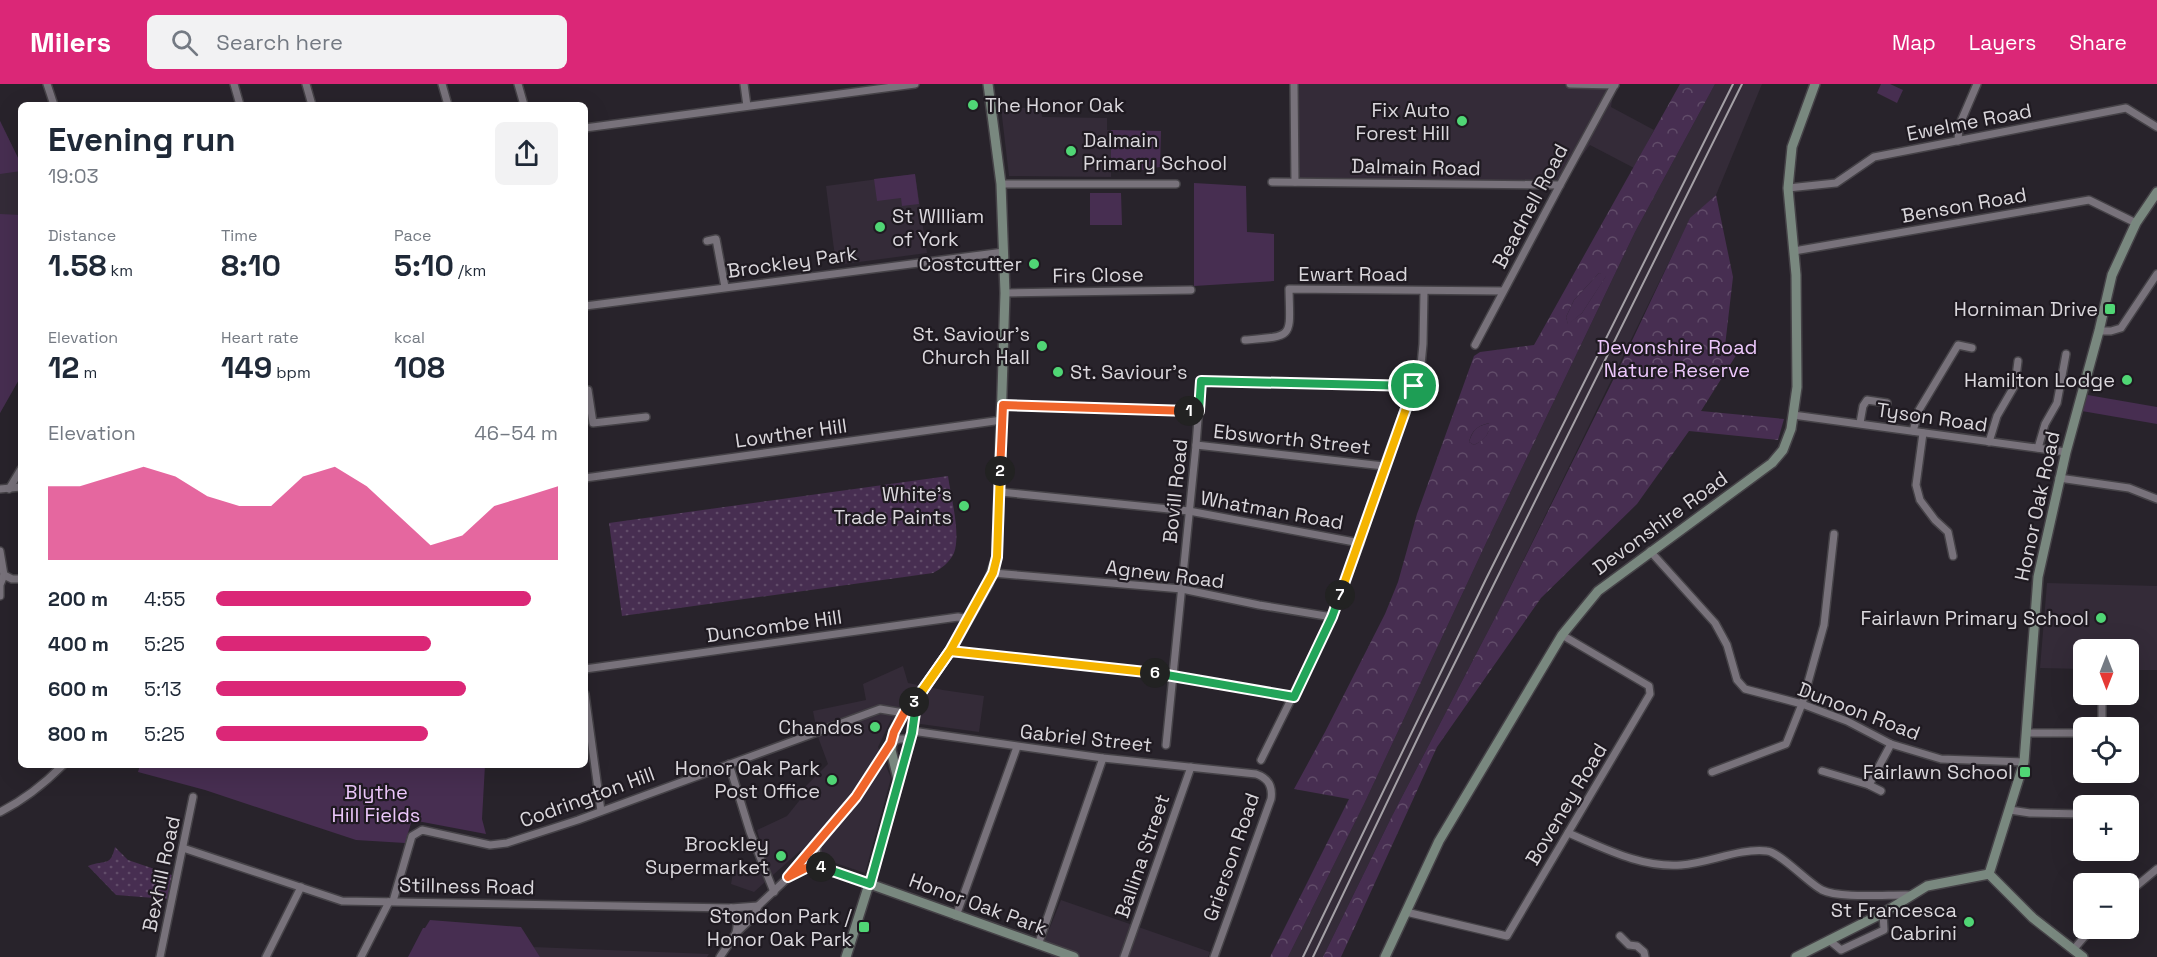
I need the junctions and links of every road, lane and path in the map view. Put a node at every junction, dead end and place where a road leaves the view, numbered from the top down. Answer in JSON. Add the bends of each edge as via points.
{"nodes":[{"id":1,"x":47,"y":84,"type":"edge"},
{"id":2,"x":234,"y":84,"type":"edge"},
{"id":3,"x":306,"y":84,"type":"edge"},
{"id":4,"x":442,"y":84,"type":"edge"},
{"id":5,"x":518,"y":84,"type":"edge"},
{"id":6,"x":744,"y":84,"type":"edge"},
{"id":7,"x":915,"y":84,"type":"edge"},
{"id":8,"x":988,"y":84,"type":"edge"},
{"id":9,"x":1294,"y":84,"type":"edge"},
{"id":10,"x":1570,"y":84,"type":"edge"},
{"id":11,"x":1815,"y":84,"type":"edge"},
{"id":12,"x":1977,"y":84,"type":"edge"},
{"id":13,"x":1615,"y":85,"type":"edge"},
{"id":14,"x":53,"y":102,"type":"edge"},
{"id":15,"x":239,"y":102,"type":"edge"},
{"id":16,"x":311,"y":102,"type":"edge"},
{"id":17,"x":447,"y":102,"type":"edge"},
{"id":18,"x":523,"y":102,"type":"edge"},
{"id":19,"x":747,"y":106,"type":"junction"},
{"id":20,"x":2157,"y":127,"type":"edge"},
{"id":21,"x":588,"y":128,"type":"edge"},
{"id":22,"x":1958,"y":141,"type":"junction"},
{"id":23,"x":1272,"y":182,"type":"dead end"},
{"id":24,"x":1295,"y":182,"type":"junction"},
{"id":25,"x":1001,"y":184,"type":"junction"},
{"id":26,"x":1176,"y":184,"type":"dead end"},
{"id":27,"x":1560,"y":185,"type":"junction"},
{"id":28,"x":1788,"y":188,"type":"junction"},
{"id":29,"x":2157,"y":192,"type":"edge"},
{"id":30,"x":2136,"y":223,"type":"junction"},
{"id":31,"x":707,"y":241,"type":"dead end"},
{"id":32,"x":1794,"y":251,"type":"junction"},
{"id":33,"x":1004,"y":252,"type":"junction"},
{"id":34,"x":2157,"y":274,"type":"edge"},
{"id":35,"x":724,"y":287,"type":"junction"},
{"id":36,"x":1191,"y":290,"type":"dead end"},
{"id":37,"x":1424,"y":291,"type":"junction"},
{"id":38,"x":1503,"y":291,"type":"junction"},
{"id":39,"x":1005,"y":293,"type":"junction"},
{"id":40,"x":588,"y":306,"type":"edge"},
{"id":41,"x":2099,"y":331,"type":"junction"},
{"id":42,"x":1245,"y":340,"type":"dead end"},
{"id":43,"x":1475,"y":345,"type":"dead end"},
{"id":44,"x":1971,"y":348,"type":"dead end"},
{"id":45,"x":2066,"y":354,"type":"dead end"},
{"id":46,"x":2018,"y":362,"type":"dead end"},
{"id":47,"x":1414,"y":386,"type":"junction"},
{"id":48,"x":588,"y":390,"type":"edge"},
{"id":49,"x":1887,"y":403,"type":"dead end"},
{"id":50,"x":1003,"y":405,"type":"junction"},
{"id":51,"x":1199,"y":411,"type":"junction"},
{"id":52,"x":1793,"y":415,"type":"junction"},
{"id":53,"x":646,"y":417,"type":"dead end"},
{"id":54,"x":1002,"y":420,"type":"junction"},
{"id":55,"x":1860,"y":423,"type":"junction"},
{"id":56,"x":1913,"y":431,"type":"junction"},
{"id":57,"x":1923,"y":433,"type":"junction"},
{"id":58,"x":1989,"y":442,"type":"junction"},
{"id":59,"x":1196,"y":445,"type":"junction"},
{"id":60,"x":2038,"y":448,"type":"junction"},
{"id":61,"x":2066,"y":452,"type":"junction"},
{"id":62,"x":1384,"y":466,"type":"junction"},
{"id":63,"x":18,"y":474,"type":"edge"},
{"id":64,"x":588,"y":478,"type":"edge"},
{"id":65,"x":2059,"y":478,"type":"junction"},
{"id":66,"x":18,"y":488,"type":"edge"},
{"id":67,"x":0,"y":489,"type":"edge"},
{"id":68,"x":9,"y":489,"type":"junction"},
{"id":69,"x":1000,"y":492,"type":"junction"},
{"id":70,"x":2157,"y":499,"type":"edge"},
{"id":71,"x":1189,"y":511,"type":"junction"},
{"id":72,"x":1834,"y":534,"type":"dead end"},
{"id":73,"x":1360,"y":543,"type":"junction"},
{"id":74,"x":0,"y":551,"type":"edge"},
{"id":75,"x":1650,"y":551,"type":"junction"},
{"id":76,"x":1953,"y":556,"type":"dead end"},
{"id":77,"x":993,"y":573,"type":"junction"},
{"id":78,"x":4,"y":575,"type":"junction"},
{"id":79,"x":18,"y":579,"type":"edge"},
{"id":80,"x":1182,"y":589,"type":"junction"},
{"id":81,"x":0,"y":596,"type":"edge"},
{"id":82,"x":1332,"y":617,"type":"junction"},
{"id":83,"x":968,"y":619,"type":"junction"},
{"id":84,"x":1562,"y":634,"type":"junction"},
{"id":85,"x":950,"y":651,"type":"junction"},
{"id":86,"x":588,"y":669,"type":"edge"},
{"id":87,"x":1173,"y":675,"type":"junction"},
{"id":88,"x":1294,"y":697,"type":"junction"},
{"id":89,"x":917,"y":698,"type":"junction"},
{"id":90,"x":1802,"y":704,"type":"junction"},
{"id":91,"x":2102,"y":705,"type":"dead end"},
{"id":92,"x":904,"y":713,"type":"junction"},
{"id":93,"x":588,"y":715,"type":"edge"},
{"id":94,"x":2102,"y":717,"type":"edge"},
{"id":95,"x":912,"y":731,"type":"junction"},
{"id":96,"x":2026,"y":733,"type":"junction"},
{"id":97,"x":2073,"y":734,"type":"edge"},
{"id":98,"x":891,"y":743,"type":"junction"},
{"id":99,"x":909,"y":744,"type":"junction"},
{"id":100,"x":1891,"y":744,"type":"junction"},
{"id":101,"x":1166,"y":745,"type":"dead end"},
{"id":102,"x":1017,"y":747,"type":"junction"},
{"id":103,"x":905,"y":756,"type":"junction"},
{"id":104,"x":893,"y":757,"type":"junction"},
{"id":105,"x":1103,"y":758,"type":"junction"},
{"id":106,"x":1261,"y":760,"type":"dead end"},
{"id":107,"x":2024,"y":762,"type":"junction"},
{"id":108,"x":729,"y":764,"type":"junction"},
{"id":109,"x":1191,"y":767,"type":"junction"},
{"id":110,"x":60,"y":768,"type":"edge"},
{"id":111,"x":1822,"y":771,"type":"dead end"},
{"id":112,"x":1712,"y":772,"type":"dead end"},
{"id":113,"x":1256,"y":774,"type":"joint"},
{"id":114,"x":898,"y":779,"type":"junction"},
{"id":115,"x":1869,"y":785,"type":"junction"},
{"id":116,"x":1881,"y":791,"type":"dead end"},
{"id":117,"x":193,"y":797,"type":"dead end"},
{"id":118,"x":2010,"y":810,"type":"junction"},
{"id":119,"x":602,"y":811,"type":"junction"},
{"id":120,"x":0,"y":812,"type":"edge"},
{"id":121,"x":2073,"y":814,"type":"edge"},
{"id":122,"x":1568,"y":833,"type":"junction"},
{"id":123,"x":817,"y":845,"type":"junction"},
{"id":124,"x":183,"y":848,"type":"junction"},
{"id":125,"x":820,"y":866,"type":"junction"},
{"id":126,"x":2157,"y":869,"type":"edge"},
{"id":127,"x":1989,"y":874,"type":"junction"},
{"id":128,"x":788,"y":877,"type":"junction"},
{"id":129,"x":870,"y":884,"type":"junction"},
{"id":130,"x":2139,"y":884,"type":"edge"},
{"id":131,"x":302,"y":887,"type":"junction"},
{"id":132,"x":774,"y":892,"type":"junction"},
{"id":133,"x":1913,"y":894,"type":"junction"},
{"id":134,"x":391,"y":901,"type":"junction"},
{"id":135,"x":758,"y":906,"type":"junction"},
{"id":136,"x":731,"y":908,"type":"junction"},
{"id":137,"x":1406,"y":912,"type":"junction"},
{"id":138,"x":1883,"y":913,"type":"junction"},
{"id":139,"x":956,"y":916,"type":"junction"},
{"id":140,"x":736,"y":933,"type":"junction"},
{"id":141,"x":1620,"y":936,"type":"dead end"},
{"id":142,"x":2082,"y":939,"type":"edge"},
{"id":143,"x":1829,"y":940,"type":"junction"},
{"id":144,"x":1038,"y":945,"type":"junction"},
{"id":145,"x":2073,"y":950,"type":"junction"},
{"id":146,"x":160,"y":957,"type":"edge"},
{"id":147,"x":266,"y":957,"type":"edge"},
{"id":148,"x":362,"y":957,"type":"edge"},
{"id":149,"x":720,"y":957,"type":"edge"},
{"id":150,"x":846,"y":957,"type":"edge"},
{"id":151,"x":1074,"y":957,"type":"edge"},
{"id":152,"x":1124,"y":957,"type":"edge"},
{"id":153,"x":1214,"y":957,"type":"edge"},
{"id":154,"x":1385,"y":957,"type":"edge"},
{"id":155,"x":1645,"y":957,"type":"edge"},
{"id":156,"x":1796,"y":957,"type":"edge"},
{"id":157,"x":2083,"y":957,"type":"edge"}],
"edges":[{"from":1,"to":14,"type":"street"},
{"from":2,"to":15,"type":"street"},
{"from":3,"to":16,"type":"street"},
{"from":4,"to":17,"type":"street"},
{"from":5,"to":18,"type":"street"},
{"from":6,"to":19,"type":"street"},
{"from":7,"to":19,"type":"street"},
{"from":8,"to":25,"type":"street"},
{"from":9,"to":24,"type":"street"},
{"from":10,"to":13,"type":"street"},
{"from":11,"to":28,"type":"street","name":"Devonshire Road","via":[[1792,147]]},
{"from":12,"to":22,"type":"street","via":[[1959,126]]},
{"from":13,"to":27,"type":"street","name":"Beadnell Road"},
{"from":19,"to":21,"type":"street"},
{"from":20,"to":22,"type":"street","name":"Ewelme Road","via":[[2127,108]]},
{"from":22,"to":28,"type":"street","name":"Ewelme Road","via":[[1874,157],[1836,183]]},
{"from":23,"to":24,"type":"street","name":"Dalmain Road"},
{"from":24,"to":27,"type":"street","name":"Dalmain Road"},
{"from":25,"to":26,"type":"street"},
{"from":25,"to":33,"type":"street"},
{"from":27,"to":38,"type":"street","name":"Beadnell Road"},
{"from":28,"to":32,"type":"street","name":"Devonshire Road"},
{"from":29,"to":30,"type":"street","name":"Honor Oak Road"},
{"from":30,"to":32,"type":"street","name":"Benson Road","via":[[2089,200]]},
{"from":30,"to":41,"type":"street","name":"Honor Oak Road","via":[[2112,275]]},
{"from":31,"to":35,"type":"street","via":[[716,239]]},
{"from":32,"to":52,"type":"street","name":"Devonshire Road","via":[[1797,387]]},
{"from":33,"to":35,"type":"street","name":"Brockley Park"},
{"from":33,"to":39,"type":"street"},
{"from":34,"to":41,"type":"street","via":[[2121,328]]},
{"from":35,"to":40,"type":"street","name":"Brockley Park"},
{"from":36,"to":39,"type":"street","name":"Firs Close"},
{"from":37,"to":38,"type":"street","name":"Ewart Road"},
{"from":37,"to":42,"type":"street","name":"Ewart Road","via":[[1289,289],[1287,333]]},
{"from":37,"to":47,"type":"street","via":[[1423,347]]},
{"from":38,"to":43,"type":"street","name":"Beadnell Road"},
{"from":39,"to":50,"type":"street"},
{"from":41,"to":61,"type":"street","name":"Honor Oak Road"},
{"from":44,"to":56,"type":"street","via":[[1959,345],[1919,410]]},
{"from":45,"to":60,"type":"street","via":[[2057,403]]},
{"from":46,"to":58,"type":"street","via":[[2015,385],[1996,416]]},
{"from":47,"to":51,"type":"street","name":"Bovill Road","via":[[1201,381]]},
{"from":47,"to":62,"type":"street"},
{"from":48,"to":53,"type":"street","via":[[592,423]]},
{"from":49,"to":55,"type":"street","via":[[1867,400]]},
{"from":50,"to":51,"type":"street"},
{"from":50,"to":54,"type":"street"},
{"from":51,"to":59,"type":"street","name":"Bovill Road"},
{"from":52,"to":55,"type":"street","name":"Tyson Road"},
{"from":52,"to":75,"type":"street","name":"Devonshire Road","via":[[1783,450],[1772,462]]},
{"from":54,"to":64,"type":"street","name":"Lowther Hill"},
{"from":54,"to":69,"type":"street"},
{"from":55,"to":56,"type":"street","name":"Tyson Road"},
{"from":56,"to":57,"type":"street","name":"Tyson Road"},
{"from":57,"to":58,"type":"street","name":"Tyson Road"},
{"from":57,"to":76,"type":"street","via":[[1916,485],[1920,500],[1948,532]]},
{"from":58,"to":60,"type":"street","name":"Tyson Road"},
{"from":59,"to":62,"type":"street","name":"Ebsworth Street"},
{"from":59,"to":71,"type":"street","name":"Bovill Road"},
{"from":60,"to":61,"type":"street","name":"Tyson Road"},
{"from":61,"to":65,"type":"street","name":"Honor Oak Road"},
{"from":62,"to":73,"type":"street"},
{"from":63,"to":68,"type":"street"},
{"from":65,"to":70,"type":"street","via":[[2129,488]]},
{"from":65,"to":96,"type":"street","name":"Honor Oak Road","via":[[2038,578]]},
{"from":66,"to":68,"type":"street"},
{"from":67,"to":68,"type":"street"},
{"from":69,"to":71,"type":"street","name":"Whatman Road"},
{"from":69,"to":77,"type":"street"},
{"from":71,"to":73,"type":"street","name":"Whatman Road"},
{"from":71,"to":80,"type":"street","name":"Bovill Road"},
{"from":72,"to":90,"type":"street","via":[[1824,625]]},
{"from":73,"to":82,"type":"street"},
{"from":74,"to":78,"type":"street"},
{"from":75,"to":84,"type":"street","name":"Devonshire Road","via":[[1598,591]]},
{"from":75,"to":90,"type":"street","name":"Dunoon Road","via":[[1715,623],[1727,645],[1739,684],[1750,691]]},
{"from":77,"to":80,"type":"street","name":"Agnew Road"},
{"from":77,"to":83,"type":"street"},
{"from":78,"to":79,"type":"street"},
{"from":78,"to":81,"type":"street"},
{"from":80,"to":82,"type":"street","name":"Agnew Road"},
{"from":80,"to":87,"type":"street","name":"Bovill Road"},
{"from":82,"to":88,"type":"street"},
{"from":83,"to":85,"type":"street"},
{"from":83,"to":86,"type":"street","name":"Duncombe Hill","via":[[958,617]]},
{"from":84,"to":122,"type":"street","name":"Boveney Road","via":[[1649,686],[1650,694]]},
{"from":84,"to":137,"type":"street","name":"Devonshire Road","via":[[1439,841]]},
{"from":85,"to":87,"type":"street"},
{"from":85,"to":89,"type":"street"},
{"from":87,"to":88,"type":"street"},
{"from":87,"to":101,"type":"street","name":"Bovill Road"},
{"from":88,"to":106,"type":"street"},
{"from":89,"to":92,"type":"street"},
{"from":89,"to":95,"type":"street"},
{"from":90,"to":100,"type":"street","name":"Dunoon Road","via":[[1847,720]]},
{"from":90,"to":112,"type":"street","via":[[1786,744]]},
{"from":91,"to":94,"type":"street"},
{"from":92,"to":98,"type":"street"},
{"from":92,"to":108,"type":"street","name":"Codrington Hill","via":[[880,709]]},
{"from":93,"to":119,"type":"street"},
{"from":95,"to":99,"type":"street"},
{"from":95,"to":102,"type":"street","name":"Gabriel Street"},
{"from":96,"to":97,"type":"street"},
{"from":96,"to":107,"type":"street","name":"Honor Oak Road"},
{"from":98,"to":99,"type":"street","via":[[905,739]]},
{"from":98,"to":104,"type":"street"},
{"from":98,"to":123,"type":"street","via":[[856,797]]},
{"from":99,"to":103,"type":"street"},
{"from":100,"to":107,"type":"street","name":"Dunoon Road","via":[[1941,759]]},
{"from":100,"to":115,"type":"street"},
{"from":102,"to":105,"type":"street","name":"Gabriel Street"},
{"from":102,"to":139,"type":"street"},
{"from":103,"to":104,"type":"street"},
{"from":103,"to":114,"type":"street"},
{"from":104,"to":114,"type":"street"},
{"from":105,"to":109,"type":"street","name":"Gabriel Street"},
{"from":105,"to":144,"type":"street"},
{"from":107,"to":118,"type":"street","name":"Honor Oak Road"},
{"from":108,"to":119,"type":"street","name":"Codrington Hill"},
{"from":108,"to":132,"type":"street"},
{"from":109,"to":113,"type":"street","name":"Gabriel Street"},
{"from":109,"to":152,"type":"street","name":"Ballina Street"},
{"from":110,"to":120,"type":"street"},
{"from":111,"to":115,"type":"street"},
{"from":113,"to":153,"type":"street","name":"Grierson Road","via":[[1270,783],[1271,799]]},
{"from":114,"to":129,"type":"street"},
{"from":115,"to":116,"type":"street"},
{"from":117,"to":124,"type":"street","name":"Bexhill Road"},
{"from":118,"to":121,"type":"street"},
{"from":118,"to":127,"type":"street","name":"Honor Oak Road"},
{"from":119,"to":134,"type":"street","name":"Codrington Hill","via":[[499,845],[422,830],[412,836]]},
{"from":122,"to":133,"type":"street","via":[[1652,865],[1682,866],[1770,851],[1822,890],[1836,894]]},
{"from":122,"to":137,"type":"street","name":"Boveney Road","via":[[1507,936]]},
{"from":123,"to":125,"type":"street"},
{"from":123,"to":128,"type":"street"},
{"from":124,"to":131,"type":"street","name":"Stillness Road"},
{"from":124,"to":146,"type":"street","name":"Bexhill Road"},
{"from":125,"to":128,"type":"street"},
{"from":125,"to":129,"type":"street"},
{"from":126,"to":130,"type":"street"},
{"from":127,"to":133,"type":"street","via":[[1927,886]]},
{"from":127,"to":145,"type":"street","via":[[2033,918]]},
{"from":128,"to":132,"type":"street"},
{"from":129,"to":139,"type":"street","name":"Honor Oak Park"},
{"from":129,"to":150,"type":"street"},
{"from":131,"to":134,"type":"street","name":"Stillness Road","via":[[342,901]]},
{"from":131,"to":147,"type":"street"},
{"from":132,"to":135,"type":"street"},
{"from":133,"to":138,"type":"street"},
{"from":134,"to":136,"type":"street","name":"Stillness Road"},
{"from":134,"to":148,"type":"street","name":"Codrington Hill"},
{"from":135,"to":136,"type":"street","name":"Stillness Road"},
{"from":135,"to":140,"type":"street","via":[[754,916]]},
{"from":136,"to":140,"type":"street","via":[[738,921]]},
{"from":137,"to":154,"type":"street","name":"Devonshire Road"},
{"from":138,"to":143,"type":"street"},
{"from":138,"to":143,"type":"street","via":[[1884,930],[1841,950]]},
{"from":139,"to":144,"type":"street","name":"Honor Oak Park"},
{"from":140,"to":149,"type":"street"},
{"from":141,"to":155,"type":"street","via":[[1629,945],[1637,946]]},
{"from":142,"to":145,"type":"street"},
{"from":143,"to":156,"type":"street"},
{"from":144,"to":151,"type":"street","name":"Honor Oak Park"},
{"from":145,"to":157,"type":"street"}]}
